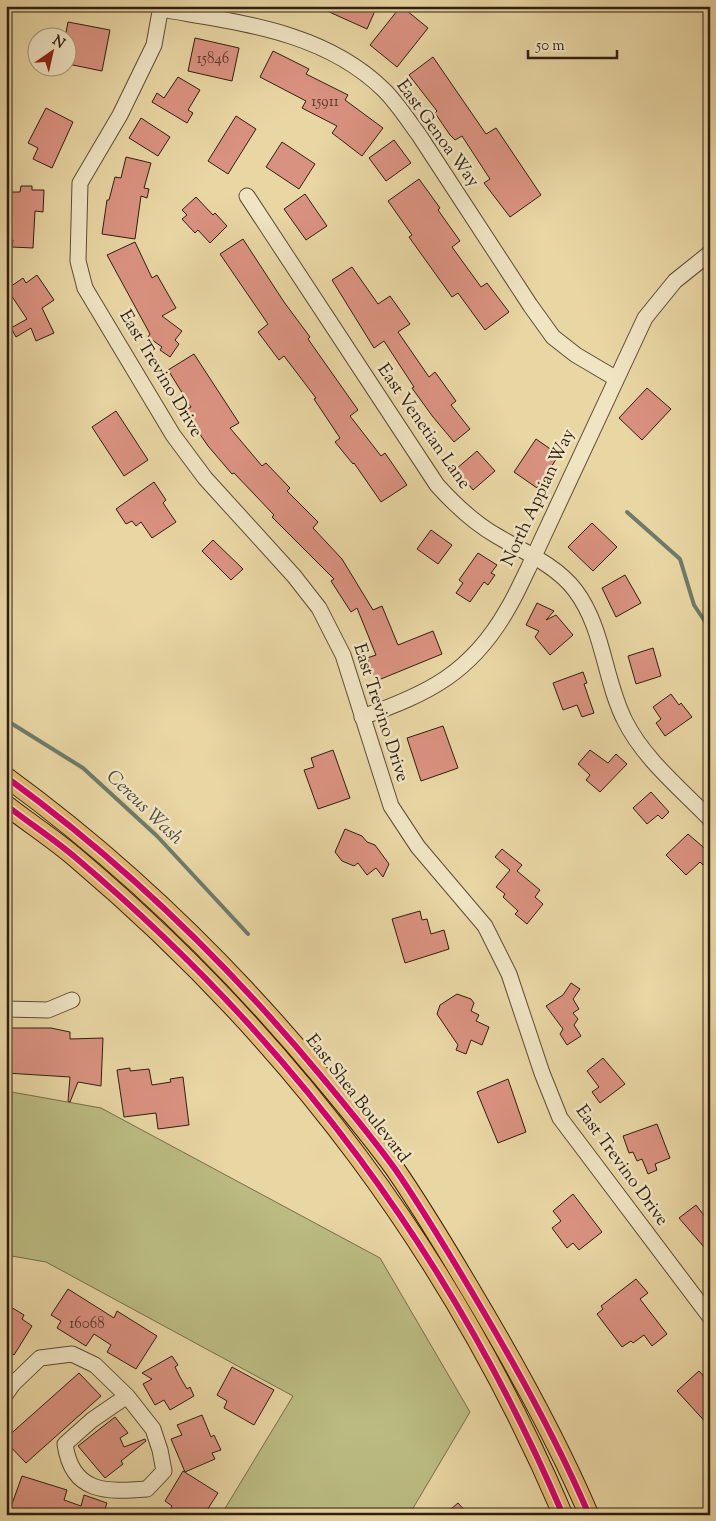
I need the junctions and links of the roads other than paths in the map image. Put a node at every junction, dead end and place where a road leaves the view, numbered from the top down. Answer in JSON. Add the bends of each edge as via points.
{"nodes":[{"id":1,"x":161,"y":8,"type":"edge"},
{"id":2,"x":247,"y":196,"type":"dead end"},
{"id":3,"x":710,"y":253,"type":"edge"},
{"id":4,"x":616,"y":378,"type":"junction"},
{"id":5,"x":534,"y":557,"type":"junction"},
{"id":6,"x":362,"y":717,"type":"junction"},
{"id":7,"x":6,"y":777,"type":"edge"},
{"id":8,"x":6,"y":805,"type":"edge"},
{"id":9,"x":710,"y":819,"type":"edge"},
{"id":10,"x":163,"y":907,"type":"junction"},
{"id":11,"x":148,"y":923,"type":"junction"},
{"id":12,"x":72,"y":1000,"type":"dead end"},
{"id":13,"x":6,"y":1009,"type":"edge"},
{"id":14,"x":710,"y":1317,"type":"edge"},
{"id":15,"x":8,"y":1386,"type":"edge"},
{"id":16,"x":127,"y":1396,"type":"junction"},
{"id":17,"x":563,"y":1515,"type":"edge"},
{"id":18,"x":589,"y":1515,"type":"edge"}],
"edges":[{"from":1,"to":4,"type":"street","name":"East Genoa Way","via":[[298,37],[331,51],[369,77],[408,119],[553,337],[576,355]]},
{"from":1,"to":6,"type":"street","name":"East Trevino Drive","via":[[154,45],[120,115],[80,182],[78,261],[86,288],[173,435],[205,478],[319,608],[343,655]]},
{"from":2,"to":5,"type":"street","name":"East Venetian Lane","via":[[436,485],[473,520]]},
{"from":3,"to":4,"type":"street","name":"North Appian Way","via":[[687,269],[658,301],[641,326]]},
{"from":4,"to":5,"type":"street","name":"North Appian Way"},
{"from":5,"to":6,"type":"street","name":"North Appian Way","via":[[508,609],[470,659],[424,693]]},
{"from":5,"to":9,"type":"street","name":"East Venetian Lane","via":[[566,579],[586,607],[624,720],[636,739]]},
{"from":6,"to":14,"type":"street","name":"East Trevino Drive","via":[[391,806],[418,847],[485,926],[509,974],[560,1118]]},
{"from":7,"to":10,"type":"main road","name":"East Shea Boulevard","via":[[103,852]]},
{"from":8,"to":11,"type":"main road","name":"East Shea Boulevard","via":[[74,857]]},
{"from":10,"to":11,"type":"main road"},
{"from":10,"to":18,"type":"main road","name":"East Shea Boulevard","via":[[275,1021],[394,1169],[499,1337],[538,1408]]},
{"from":11,"to":17,"type":"main road","name":"East Shea Boulevard","via":[[227,1000],[310,1092],[397,1208],[486,1354],[540,1461]]},
{"from":12,"to":13,"type":"street","via":[[48,1010]]},
{"from":15,"to":16,"type":"street","via":[[40,1358],[72,1354],[96,1365]]},
{"from":16,"to":16,"type":"street","via":[[153,1429],[164,1471],[148,1489],[112,1492],[92,1487],[67,1460],[65,1444],[86,1424]]}]}
